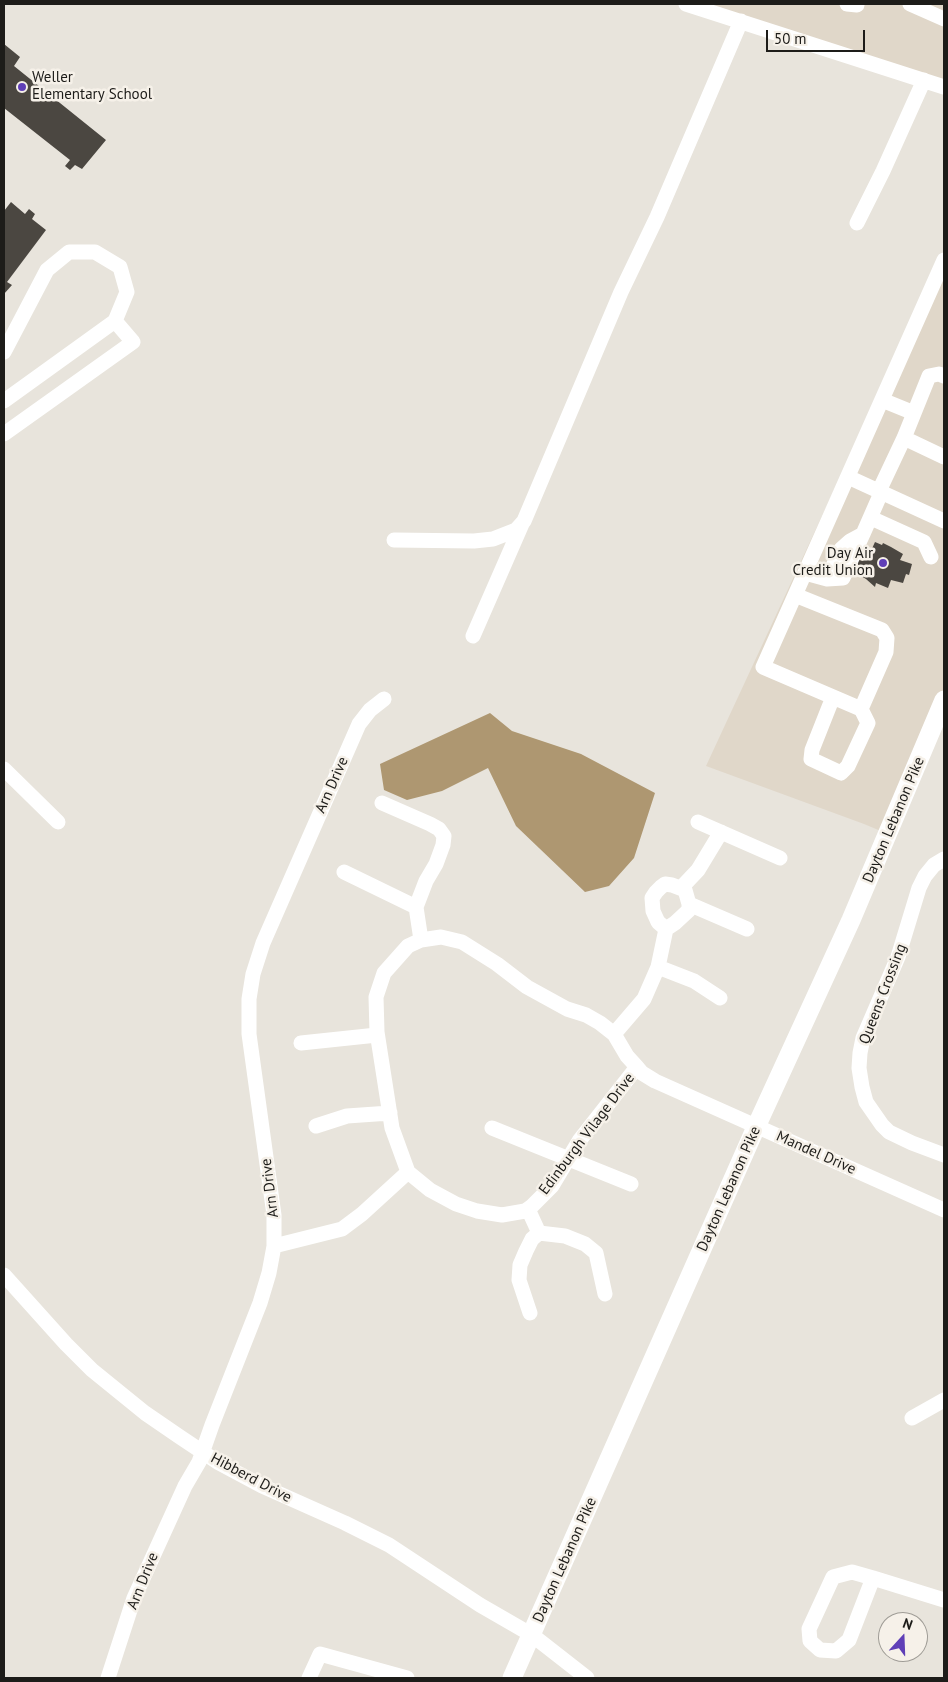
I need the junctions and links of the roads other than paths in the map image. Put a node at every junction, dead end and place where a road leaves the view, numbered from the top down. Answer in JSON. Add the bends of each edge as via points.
{"nodes":[{"id":1,"x":686,"y":4,"type":"edge"},
{"id":2,"x":847,"y":4,"type":"edge"},
{"id":3,"x":858,"y":4,"type":"edge"},
{"id":4,"x":910,"y":4,"type":"edge"},
{"id":5,"x":944,"y":19,"type":"edge"},
{"id":6,"x":741,"y":22,"type":"junction"},
{"id":7,"x":924,"y":80,"type":"junction"},
{"id":8,"x":944,"y":87,"type":"edge"},
{"id":9,"x":856,"y":223,"type":"dead end"},
{"id":10,"x":944,"y":260,"type":"edge"},
{"id":11,"x":938,"y":290,"type":"edge"},
{"id":12,"x":115,"y":321,"type":"junction"},
{"id":13,"x":4,"y":352,"type":"edge"},
{"id":14,"x":944,"y":376,"type":"edge"},
{"id":15,"x":882,"y":400,"type":"junction"},
{"id":16,"x":4,"y":401,"type":"edge"},
{"id":17,"x":914,"y":413,"type":"junction"},
{"id":18,"x":4,"y":434,"type":"edge"},
{"id":19,"x":904,"y":438,"type":"junction"},
{"id":20,"x":944,"y":457,"type":"edge"},
{"id":21,"x":848,"y":477,"type":"junction"},
{"id":22,"x":880,"y":492,"type":"junction"},
{"id":23,"x":871,"y":518,"type":"junction"},
{"id":24,"x":944,"y":521,"type":"edge"},
{"id":25,"x":523,"y":522,"type":"junction"},
{"id":26,"x":862,"y":534,"type":"junction"},
{"id":27,"x":394,"y":540,"type":"dead end"},
{"id":28,"x":931,"y":557,"type":"dead end"},
{"id":29,"x":805,"y":573,"type":"junction"},
{"id":30,"x":828,"y":579,"type":"junction"},
{"id":31,"x":795,"y":595,"type":"junction"},
{"id":32,"x":473,"y":636,"type":"dead end"},
{"id":33,"x":834,"y":697,"type":"junction"},
{"id":34,"x":384,"y":699,"type":"dead end"},
{"id":35,"x":944,"y":700,"type":"edge"},
{"id":36,"x":861,"y":709,"type":"junction"},
{"id":37,"x":4,"y":770,"type":"edge"},
{"id":38,"x":382,"y":803,"type":"dead end"},
{"id":39,"x":58,"y":822,"type":"dead end"},
{"id":40,"x":698,"y":822,"type":"dead end"},
{"id":41,"x":722,"y":832,"type":"junction"},
{"id":42,"x":780,"y":858,"type":"dead end"},
{"id":43,"x":944,"y":859,"type":"edge"},
{"id":44,"x":344,"y":872,"type":"dead end"},
{"id":45,"x":681,"y":888,"type":"junction"},
{"id":46,"x":689,"y":904,"type":"junction"},
{"id":47,"x":416,"y":907,"type":"junction"},
{"id":48,"x":666,"y":929,"type":"junction"},
{"id":49,"x":747,"y":929,"type":"dead end"},
{"id":50,"x":422,"y":940,"type":"junction"},
{"id":51,"x":658,"y":967,"type":"junction"},
{"id":52,"x":720,"y":998,"type":"dead end"},
{"id":53,"x":614,"y":1034,"type":"junction"},
{"id":54,"x":377,"y":1035,"type":"junction"},
{"id":55,"x":301,"y":1042,"type":"dead end"},
{"id":56,"x":637,"y":1067,"type":"junction"},
{"id":57,"x":390,"y":1113,"type":"junction"},
{"id":58,"x":316,"y":1126,"type":"dead end"},
{"id":59,"x":756,"y":1127,"type":"junction"},
{"id":60,"x":492,"y":1128,"type":"dead end"},
{"id":61,"x":944,"y":1155,"type":"edge"},
{"id":62,"x":568,"y":1159,"type":"junction"},
{"id":63,"x":408,"y":1172,"type":"junction"},
{"id":64,"x":631,"y":1184,"type":"dead end"},
{"id":65,"x":528,"y":1209,"type":"junction"},
{"id":66,"x":944,"y":1210,"type":"edge"},
{"id":67,"x":539,"y":1233,"type":"junction"},
{"id":68,"x":274,"y":1246,"type":"junction"},
{"id":69,"x":4,"y":1275,"type":"edge"},
{"id":70,"x":605,"y":1294,"type":"dead end"},
{"id":71,"x":530,"y":1313,"type":"dead end"},
{"id":72,"x":944,"y":1400,"type":"edge"},
{"id":73,"x":912,"y":1418,"type":"dead end"},
{"id":74,"x":203,"y":1452,"type":"junction"},
{"id":75,"x":873,"y":1578,"type":"junction"},
{"id":76,"x":944,"y":1600,"type":"edge"},
{"id":77,"x":532,"y":1635,"type":"junction"},
{"id":78,"x":108,"y":1678,"type":"edge"},
{"id":79,"x":309,"y":1678,"type":"edge"},
{"id":80,"x":407,"y":1678,"type":"edge"},
{"id":81,"x":512,"y":1678,"type":"edge"},
{"id":82,"x":586,"y":1678,"type":"edge"}],
"edges":[{"from":1,"to":6,"type":"street"},
{"from":2,"to":3,"type":"street"},
{"from":4,"to":5,"type":"street"},
{"from":6,"to":7,"type":"street"},
{"from":6,"to":25,"type":"street"},
{"from":7,"to":8,"type":"street"},
{"from":7,"to":9,"type":"street"},
{"from":10,"to":11,"type":"street"},
{"from":11,"to":15,"type":"street"},
{"from":12,"to":13,"type":"street","via":[[127,292],[120,267],[95,252],[69,252],[47,270]]},
{"from":12,"to":16,"type":"street"},
{"from":12,"to":18,"type":"street","via":[[133,342]]},
{"from":14,"to":17,"type":"street","via":[[929,376]]},
{"from":15,"to":17,"type":"street"},
{"from":15,"to":21,"type":"street"},
{"from":17,"to":19,"type":"street"},
{"from":19,"to":20,"type":"street"},
{"from":19,"to":22,"type":"street"},
{"from":21,"to":22,"type":"street"},
{"from":21,"to":29,"type":"street"},
{"from":22,"to":23,"type":"street"},
{"from":22,"to":24,"type":"street"},
{"from":23,"to":26,"type":"street"},
{"from":23,"to":28,"type":"street","via":[[924,542]]},
{"from":25,"to":27,"type":"street","via":[[509,534],[493,539]]},
{"from":25,"to":32,"type":"street"},
{"from":26,"to":30,"type":"street","via":[[842,549]]},
{"from":26,"to":30,"type":"street","via":[[843,578]]},
{"from":29,"to":30,"type":"street"},
{"from":29,"to":31,"type":"street"},
{"from":31,"to":33,"type":"street","via":[[763,667]]},
{"from":31,"to":36,"type":"street","via":[[882,630],[888,638],[886,652]]},
{"from":33,"to":36,"type":"street"},
{"from":33,"to":36,"type":"street","via":[[811,759],[841,773],[848,766],[868,723]]},
{"from":34,"to":68,"type":"street","name":"Arn Drive","via":[[359,724],[263,943],[254,974],[249,999],[249,1034],[274,1215]]},
{"from":35,"to":59,"type":"main road","name":"Dayton Lebanon Pike","via":[[851,920]]},
{"from":37,"to":39,"type":"street"},
{"from":38,"to":47,"type":"street","via":[[430,824],[444,836],[440,854]]},
{"from":40,"to":41,"type":"street"},
{"from":41,"to":42,"type":"street"},
{"from":41,"to":45,"type":"street","via":[[698,870]]},
{"from":43,"to":61,"type":"street","name":"Queens Crossing","via":[[925,876],[919,888],[898,957],[863,1038],[859,1068],[866,1102],[882,1125],[889,1132]]},
{"from":44,"to":47,"type":"street"},
{"from":45,"to":46,"type":"street","via":[[685,890]]},
{"from":45,"to":48,"type":"street","via":[[666,884],[652,898],[653,911]]},
{"from":46,"to":48,"type":"street","via":[[689,910]]},
{"from":46,"to":49,"type":"street"},
{"from":47,"to":50,"type":"street"},
{"from":48,"to":51,"type":"street"},
{"from":50,"to":53,"type":"street","name":"Mandel Drive","via":[[441,936],[462,942],[527,988],[586,1015]]},
{"from":50,"to":54,"type":"street","via":[[408,946],[384,973],[376,997]]},
{"from":51,"to":52,"type":"street","via":[[694,981]]},
{"from":51,"to":53,"type":"street","via":[[644,998]]},
{"from":53,"to":56,"type":"street","name":"Mandel Drive"},
{"from":54,"to":55,"type":"street"},
{"from":54,"to":57,"type":"street"},
{"from":56,"to":59,"type":"street","name":"Mandel Drive","via":[[655,1081]]},
{"from":56,"to":62,"type":"street","name":"Edinburgh Vilage Drive"},
{"from":57,"to":58,"type":"street","via":[[347,1116]]},
{"from":57,"to":63,"type":"street"},
{"from":59,"to":66,"type":"street","name":"Mandel Drive"},
{"from":59,"to":77,"type":"main road","name":"Dayton Lebanon Pike"},
{"from":60,"to":62,"type":"street"},
{"from":62,"to":64,"type":"street"},
{"from":62,"to":65,"type":"street","name":"Edinburgh Vilage Drive","via":[[552,1186]]},
{"from":63,"to":65,"type":"street","name":"Edinburgh Vilage Drive","via":[[430,1190],[477,1212],[502,1215]]},
{"from":63,"to":68,"type":"street","via":[[342,1229]]},
{"from":65,"to":67,"type":"street"},
{"from":67,"to":70,"type":"street","via":[[565,1236],[586,1244],[596,1253]]},
{"from":67,"to":71,"type":"street","via":[[532,1239],[520,1265],[519,1280]]},
{"from":68,"to":74,"type":"street","name":"Arn Drive","via":[[260,1303]]},
{"from":69,"to":74,"type":"street","name":"Hibberd Drive","via":[[92,1370],[145,1413]]},
{"from":72,"to":73,"type":"street"},
{"from":74,"to":77,"type":"street","name":"Hibberd Drive","via":[[262,1486],[389,1545]]},
{"from":74,"to":78,"type":"street","name":"Arn Drive","via":[[134,1598]]},
{"from":75,"to":75,"type":"street","via":[[849,1640],[836,1651],[820,1650],[810,1642],[809,1629],[833,1577],[852,1572]]},
{"from":75,"to":76,"type":"street"},
{"from":77,"to":81,"type":"main road","name":"Dayton Lebanon Pike"},
{"from":77,"to":82,"type":"street","name":"Hibberd Drive"},
{"from":79,"to":80,"type":"street","via":[[320,1654]]}]}
